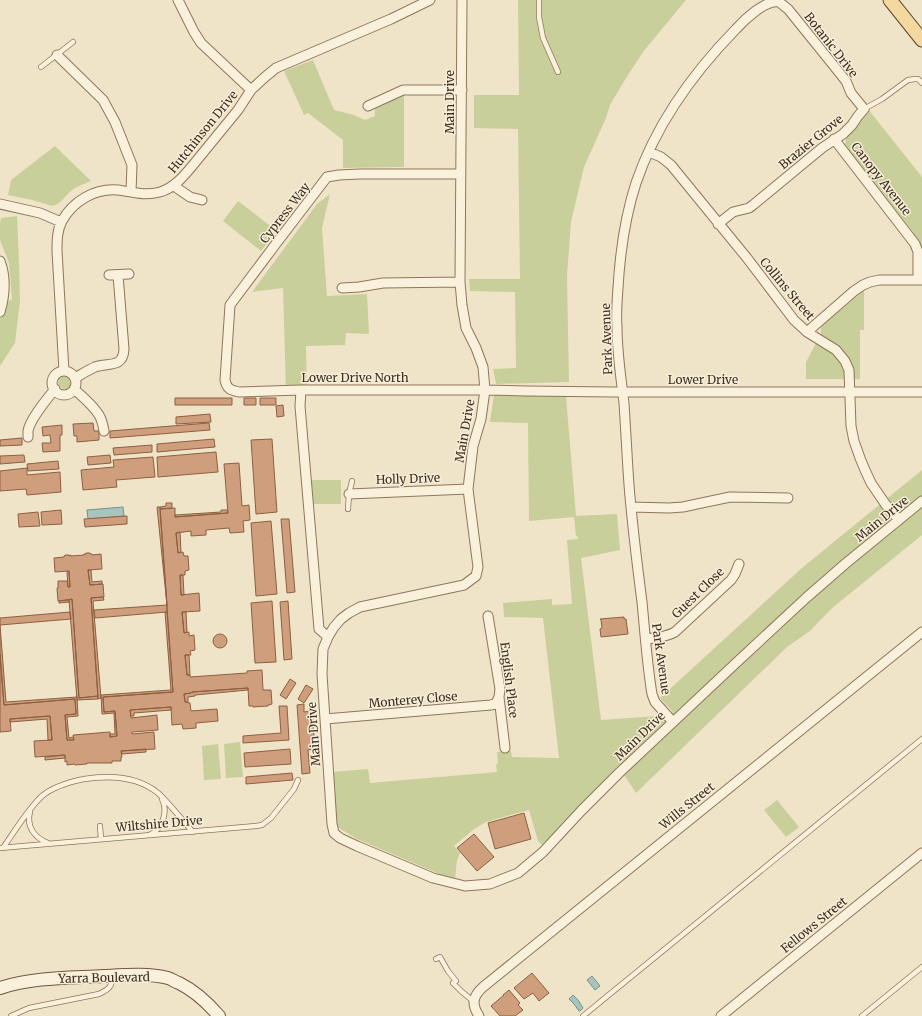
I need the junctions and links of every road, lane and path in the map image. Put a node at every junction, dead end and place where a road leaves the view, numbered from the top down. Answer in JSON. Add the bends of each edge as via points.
{"nodes":[{"id":1,"x":178,"y":0,"type":"edge"},
{"id":2,"x":430,"y":0,"type":"edge"},
{"id":3,"x":462,"y":0,"type":"edge"},
{"id":4,"x":539,"y":0,"type":"edge"},
{"id":5,"x":890,"y":0,"type":"edge"},
{"id":6,"x":775,"y":1,"type":"edge"},
{"id":7,"x":922,"y":40,"type":"edge"},
{"id":8,"x":73,"y":42,"type":"dead end"},
{"id":9,"x":57,"y":55,"type":"junction"},
{"id":10,"x":41,"y":67,"type":"dead end"},
{"id":11,"x":558,"y":72,"type":"dead end"},
{"id":12,"x":920,"y":81,"type":"edge"},
{"id":13,"x":251,"y":90,"type":"junction"},
{"id":14,"x":462,"y":90,"type":"junction"},
{"id":15,"x":368,"y":106,"type":"dead end"},
{"id":16,"x":864,"y":109,"type":"junction"},
{"id":17,"x":834,"y":139,"type":"junction"},
{"id":18,"x":649,"y":152,"type":"junction"},
{"id":19,"x":461,"y":174,"type":"junction"},
{"id":20,"x":174,"y":186,"type":"junction"},
{"id":21,"x":131,"y":192,"type":"junction"},
{"id":22,"x":202,"y":200,"type":"dead end"},
{"id":23,"x":0,"y":204,"type":"edge"},
{"id":24,"x":62,"y":222,"type":"junction"},
{"id":25,"x":718,"y":224,"type":"junction"},
{"id":26,"x":0,"y":260,"type":"edge"},
{"id":27,"x":129,"y":274,"type":"dead end"},
{"id":28,"x":920,"y":280,"type":"edge"},
{"id":29,"x":460,"y":282,"type":"junction"},
{"id":30,"x":342,"y":288,"type":"dead end"},
{"id":31,"x":0,"y":312,"type":"edge"},
{"id":32,"x":807,"y":332,"type":"junction"},
{"id":33,"x":64,"y":371,"type":"junction"},
{"id":34,"x":75,"y":378,"type":"junction"},
{"id":35,"x":227,"y":387,"type":"joint"},
{"id":36,"x":54,"y":389,"type":"junction"},
{"id":37,"x":74,"y":389,"type":"junction"},
{"id":38,"x":301,"y":390,"type":"junction"},
{"id":39,"x":485,"y":390,"type":"junction"},
{"id":40,"x":622,"y":392,"type":"junction"},
{"id":41,"x":850,"y":392,"type":"junction"},
{"id":42,"x":922,"y":392,"type":"edge"},
{"id":43,"x":104,"y":430,"type":"dead end"},
{"id":44,"x":28,"y":437,"type":"dead end"},
{"id":45,"x":352,"y":482,"type":"dead end"},
{"id":46,"x":468,"y":489,"type":"junction"},
{"id":47,"x":349,"y":494,"type":"junction"},
{"id":48,"x":788,"y":498,"type":"dead end"},
{"id":49,"x":922,"y":501,"type":"edge"},
{"id":50,"x":631,"y":507,"type":"junction"},
{"id":51,"x":348,"y":509,"type":"dead end"},
{"id":52,"x":899,"y":520,"type":"junction"},
{"id":53,"x":739,"y":564,"type":"dead end"},
{"id":54,"x":488,"y":616,"type":"dead end"},
{"id":55,"x":921,"y":632,"type":"edge"},
{"id":56,"x":328,"y":637,"type":"junction"},
{"id":57,"x":646,"y":639,"type":"junction"},
{"id":58,"x":499,"y":697,"type":"junction"},
{"id":59,"x":325,"y":719,"type":"junction"},
{"id":60,"x":673,"y":722,"type":"junction"},
{"id":61,"x":922,"y":739,"type":"edge"},
{"id":62,"x":505,"y":748,"type":"dead end"},
{"id":63,"x":298,"y":780,"type":"dead end"},
{"id":64,"x":157,"y":793,"type":"junction"},
{"id":65,"x":31,"y":808,"type":"junction"},
{"id":66,"x":100,"y":826,"type":"dead end"},
{"id":67,"x":193,"y":832,"type":"junction"},
{"id":68,"x":148,"y":835,"type":"junction"},
{"id":69,"x":101,"y":839,"type":"junction"},
{"id":70,"x":50,"y":843,"type":"junction"},
{"id":71,"x":2,"y":848,"type":"edge"},
{"id":72,"x":922,"y":853,"type":"edge"},
{"id":73,"x":436,"y":959,"type":"dead end"},
{"id":74,"x":922,"y":967,"type":"edge"},
{"id":75,"x":113,"y":976,"type":"junction"},
{"id":76,"x":0,"y":988,"type":"edge"},
{"id":77,"x":474,"y":1001,"type":"junction"},
{"id":78,"x":11,"y":1016,"type":"edge"},
{"id":79,"x":219,"y":1016,"type":"edge"},
{"id":80,"x":479,"y":1016,"type":"edge"},
{"id":81,"x":583,"y":1016,"type":"edge"},
{"id":82,"x":721,"y":1016,"type":"edge"},
{"id":83,"x":862,"y":1016,"type":"edge"}],
"edges":[{"from":1,"to":13,"type":"street","via":[[201,43]]},
{"from":2,"to":13,"type":"street","name":"Hutchinson Drive","via":[[276,68]]},
{"from":3,"to":14,"type":"street","name":"Main Drive"},
{"from":4,"to":11,"type":"lane","via":[[543,38]]},
{"from":5,"to":7,"type":"main road"},
{"from":6,"to":16,"type":"street","name":"Botanic Drive","via":[[780,2],[788,10],[846,81],[851,93]]},
{"from":6,"to":18,"type":"street","name":"Park Avenue","via":[[765,3],[756,9],[715,52],[679,97]]},
{"from":8,"to":9,"type":"lane"},
{"from":9,"to":10,"type":"lane"},
{"from":9,"to":21,"type":"street","via":[[103,100],[115,122],[132,165]]},
{"from":12,"to":16,"type":"lane","name":"Brazier Grove","via":[[908,80],[882,100]]},
{"from":13,"to":20,"type":"street","name":"Hutchinson Drive","via":[[238,110]]},
{"from":14,"to":15,"type":"street","via":[[403,90]]},
{"from":14,"to":19,"type":"street","name":"Main Drive"},
{"from":16,"to":17,"type":"street","name":"Brazier Grove","via":[[847,130]]},
{"from":17,"to":25,"type":"street","name":"Brazier Grove","via":[[753,206],[733,212]]},
{"from":17,"to":28,"type":"street","name":"Canopy Avenue","via":[[915,244]]},
{"from":18,"to":25,"type":"street","name":"Collins Street","via":[[672,164]]},
{"from":18,"to":40,"type":"street","name":"Park Avenue","via":[[629,207],[621,252],[617,324]]},
{"from":19,"to":29,"type":"street","name":"Main Drive"},
{"from":19,"to":35,"type":"street","name":"Cypress Way","via":[[360,174],[327,177],[230,305],[225,380]]},
{"from":20,"to":21,"type":"street","name":"Hutchinson Drive","via":[[147,194]]},
{"from":20,"to":22,"type":"street","via":[[190,197]]},
{"from":21,"to":24,"type":"street","name":"Hutchinson Drive","via":[[100,191],[85,197],[71,209]]},
{"from":23,"to":24,"type":"street","via":[[40,213]]},
{"from":24,"to":33,"type":"street","name":"Hutchinson Drive","via":[[57,235],[57,251]]},
{"from":25,"to":32,"type":"street","name":"Collins Street","via":[[789,314]]},
{"from":26,"to":31,"type":"street","via":[[4,296]]},
{"from":27,"to":34,"type":"street","via":[[114,275],[123,357],[115,364],[101,365]]},
{"from":28,"to":32,"type":"street","via":[[879,280],[863,285]]},
{"from":29,"to":30,"type":"street","via":[[383,283]]},
{"from":29,"to":39,"type":"street","name":"Main Drive","via":[[466,328],[483,367]]},
{"from":32,"to":41,"type":"street","name":"Collins Street","via":[[836,350],[845,361],[849,370]]},
{"from":33,"to":34,"type":"street","via":[[71,373]]},
{"from":33,"to":36,"type":"street","via":[[55,376]]},
{"from":34,"to":37,"type":"street"},
{"from":35,"to":38,"type":"street","name":"Lower Drive North","via":[[239,392]]},
{"from":36,"to":37,"type":"street","via":[[65,394]]},
{"from":36,"to":44,"type":"street","via":[[34,417]]},
{"from":37,"to":43,"type":"street","via":[[100,416]]},
{"from":38,"to":39,"type":"street","name":"Lower Drive North"},
{"from":38,"to":56,"type":"street","via":[[300,406],[319,629]]},
{"from":39,"to":40,"type":"street","name":"Lower Drive"},
{"from":39,"to":46,"type":"street","name":"Main Drive","via":[[473,446]]},
{"from":40,"to":41,"type":"street","name":"Lower Drive"},
{"from":40,"to":50,"type":"street","name":"Park Avenue"},
{"from":41,"to":42,"type":"street","name":"Lower Drive"},
{"from":41,"to":52,"type":"street","name":"Collins Street","via":[[851,426],[860,458],[871,483]]},
{"from":45,"to":47,"type":"lane"},
{"from":46,"to":47,"type":"street","name":"Holly Drive"},
{"from":46,"to":56,"type":"street","name":"Main Drive","via":[[478,567],[476,576],[464,585],[360,607],[341,619]]},
{"from":47,"to":51,"type":"lane"},
{"from":48,"to":50,"type":"street","via":[[730,497],[682,507]]},
{"from":49,"to":52,"type":"street","name":"Main Drive"},
{"from":50,"to":57,"type":"street","name":"Park Avenue"},
{"from":52,"to":60,"type":"street","name":"Main Drive","via":[[806,598]]},
{"from":53,"to":57,"type":"street","name":"Guest Close","via":[[731,580],[675,632]]},
{"from":54,"to":58,"type":"street","name":"English Place","via":[[500,689]]},
{"from":55,"to":77,"type":"street","name":"Wills Street","via":[[483,987],[475,995]]},
{"from":56,"to":59,"type":"street","name":"Main Drive","via":[[323,649],[322,674]]},
{"from":57,"to":60,"type":"street","name":"Park Avenue","via":[[654,698]]},
{"from":58,"to":59,"type":"street","name":"Monterey Close","via":[[491,705]]},
{"from":58,"to":62,"type":"street","name":"English Place"},
{"from":59,"to":60,"type":"street","name":"Main Drive","via":[[334,833],[357,846],[426,875],[465,886],[490,884],[518,873],[543,852],[581,811]]},
{"from":61,"to":81,"type":"lane"},
{"from":63,"to":67,"type":"lane","name":"Wiltshire Drive","via":[[271,818],[262,825]]},
{"from":64,"to":65,"type":"lane","via":[[126,778],[101,777],[63,784],[41,797]]},
{"from":64,"to":67,"type":"lane"},
{"from":64,"to":68,"type":"lane","via":[[164,806],[164,814],[157,830]]},
{"from":65,"to":70,"type":"lane","via":[[31,827],[37,836]]},
{"from":65,"to":71,"type":"lane"},
{"from":66,"to":69,"type":"lane"},
{"from":67,"to":68,"type":"lane","name":"Wiltshire Drive"},
{"from":68,"to":69,"type":"lane","name":"Wiltshire Drive"},
{"from":69,"to":70,"type":"lane","name":"Wiltshire Drive"},
{"from":70,"to":71,"type":"lane","name":"Wiltshire Drive"},
{"from":72,"to":82,"type":"street","name":"Fellows Street"},
{"from":73,"to":77,"type":"lane","via":[[440,957],[456,981],[453,984]]},
{"from":74,"to":83,"type":"lane"},
{"from":75,"to":76,"type":"main road","name":"Yarra Boulevard","via":[[36,980]]},
{"from":75,"to":78,"type":"lane","via":[[111,986],[99,994],[29,1008]]},
{"from":75,"to":79,"type":"main road","name":"Yarra Boulevard","via":[[169,979],[198,994]]},
{"from":77,"to":80,"type":"street"}]}
